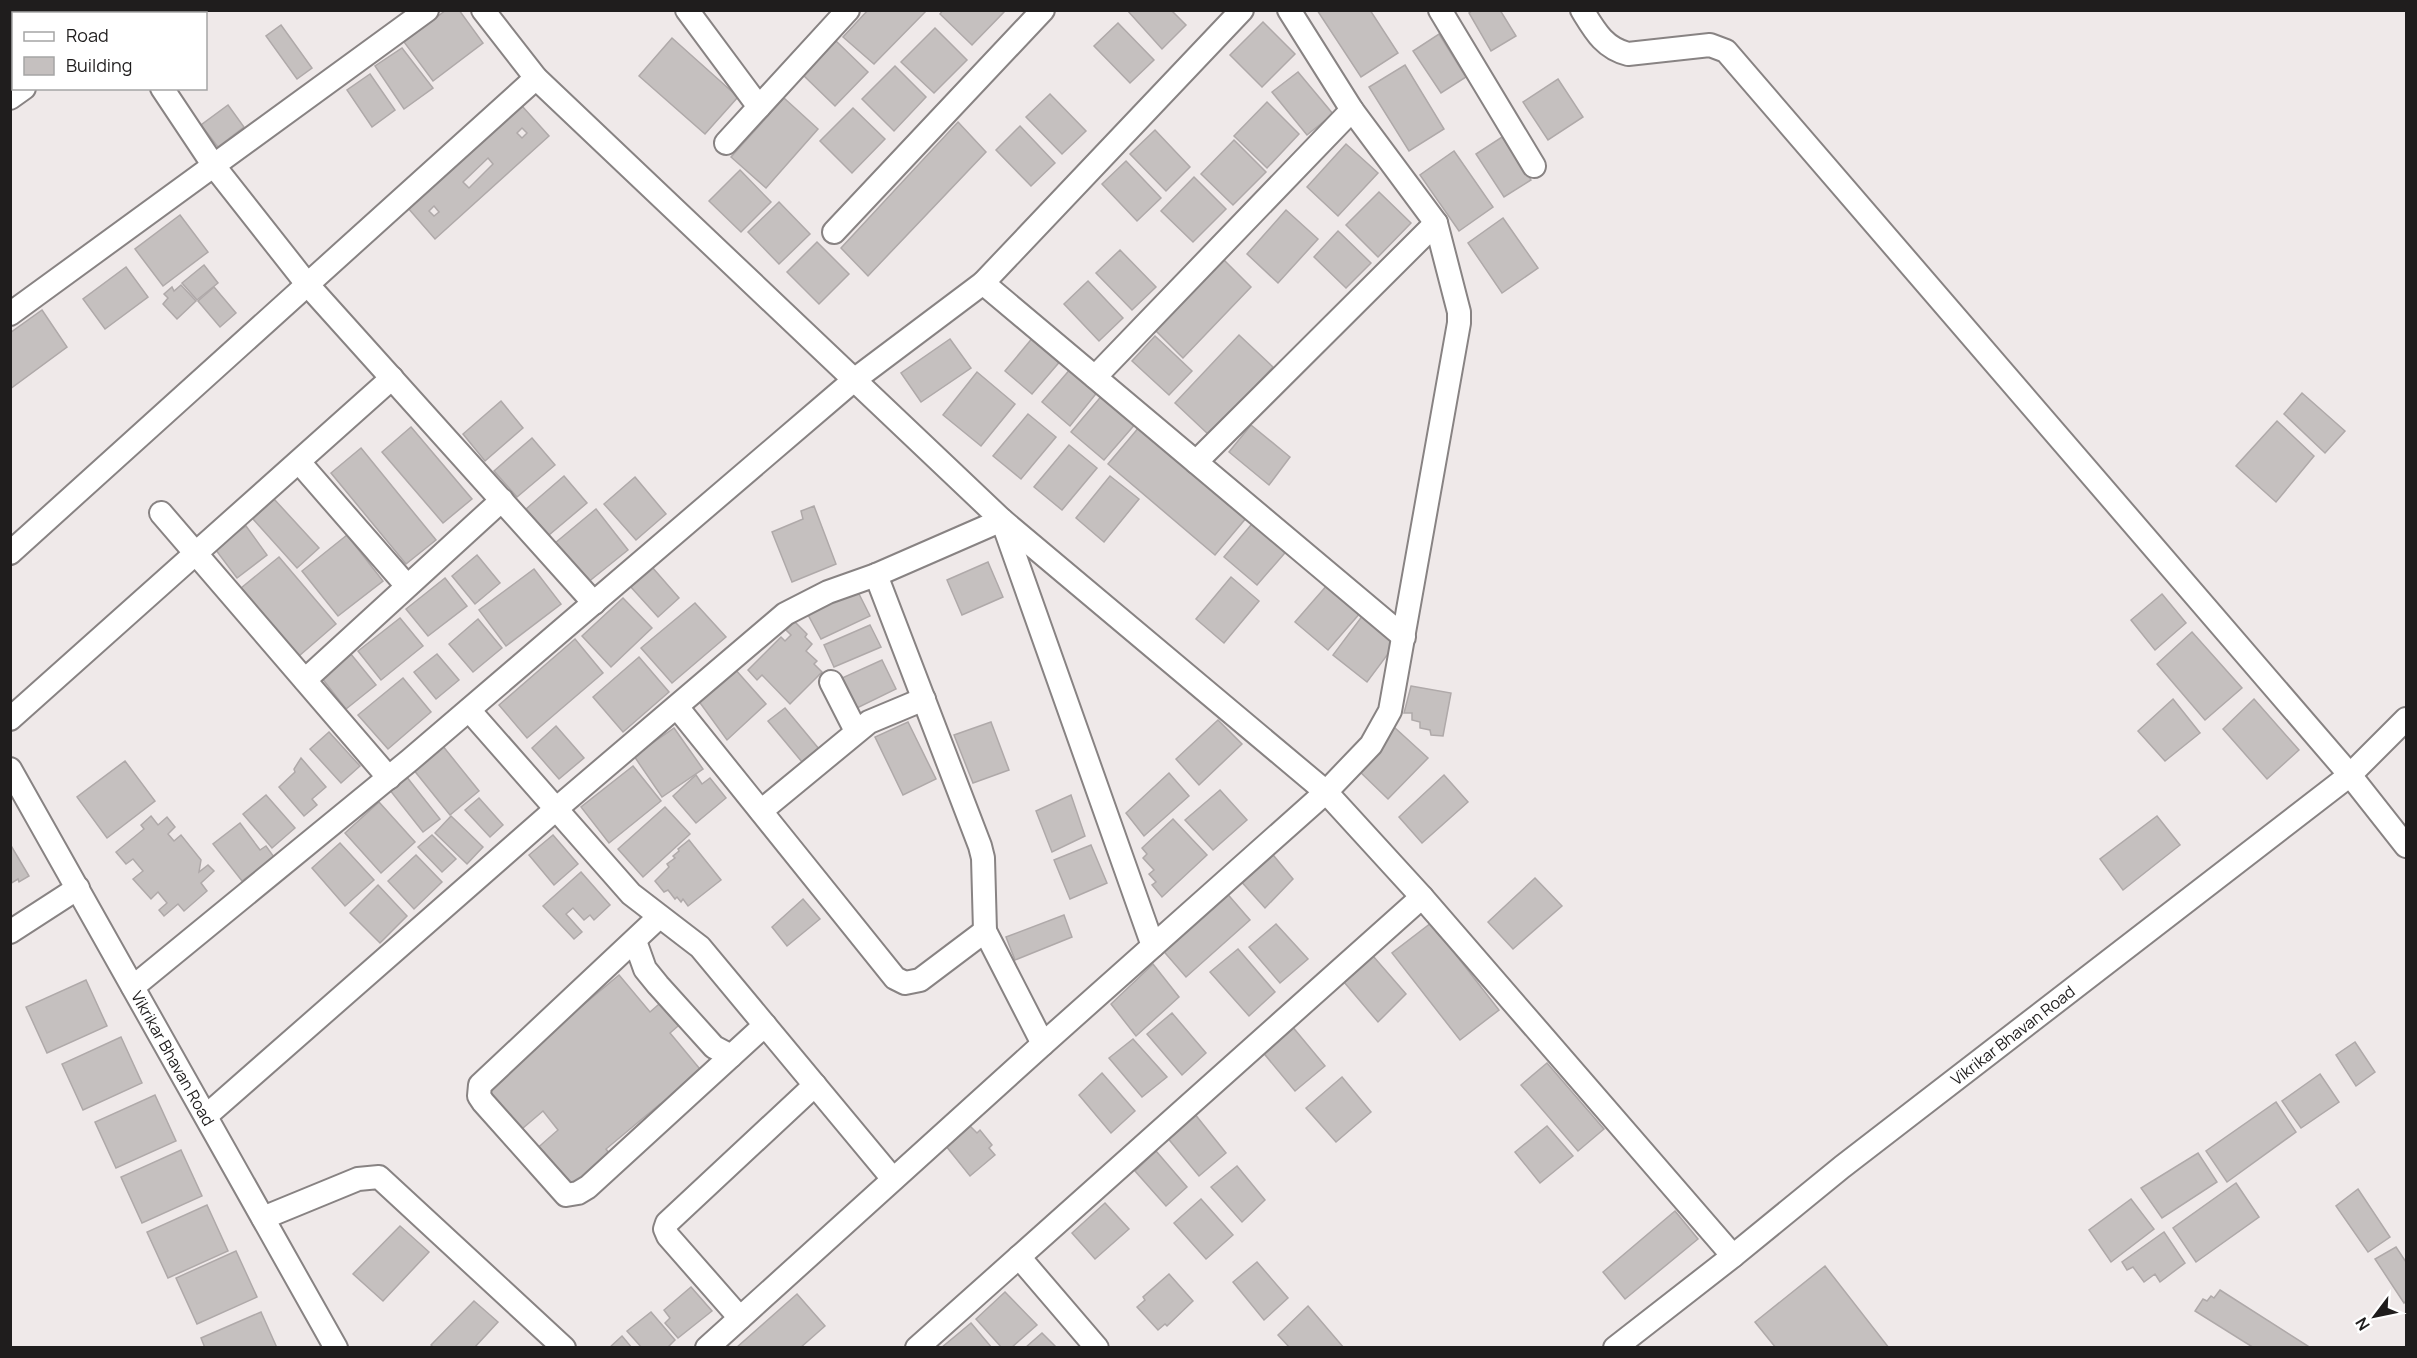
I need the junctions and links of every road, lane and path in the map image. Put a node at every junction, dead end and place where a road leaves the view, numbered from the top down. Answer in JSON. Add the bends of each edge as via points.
{"nodes":[{"id":1,"x":427,"y":10,"type":"edge"},
{"id":2,"x":483,"y":10,"type":"edge"},
{"id":3,"x":687,"y":10,"type":"edge"},
{"id":4,"x":848,"y":10,"type":"edge"},
{"id":5,"x":1042,"y":10,"type":"edge"},
{"id":6,"x":1242,"y":10,"type":"edge"},
{"id":7,"x":1290,"y":10,"type":"edge"},
{"id":8,"x":1440,"y":10,"type":"edge"},
{"id":9,"x":1582,"y":10,"type":"edge"},
{"id":10,"x":536,"y":78,"type":"junction"},
{"id":11,"x":163,"y":90,"type":"edge"},
{"id":12,"x":759,"y":107,"type":"junction"},
{"id":13,"x":1352,"y":110,"type":"junction"},
{"id":14,"x":726,"y":143,"type":"dead end"},
{"id":15,"x":214,"y":166,"type":"junction"},
{"id":16,"x":1534,"y":166,"type":"dead end"},
{"id":17,"x":1436,"y":223,"type":"junction"},
{"id":18,"x":834,"y":232,"type":"dead end"},
{"id":19,"x":983,"y":283,"type":"junction"},
{"id":20,"x":307,"y":284,"type":"junction"},
{"id":21,"x":10,"y":314,"type":"edge"},
{"id":22,"x":1095,"y":377,"type":"junction"},
{"id":23,"x":392,"y":378,"type":"junction"},
{"id":24,"x":854,"y":380,"type":"junction"},
{"id":25,"x":299,"y":462,"type":"junction"},
{"id":26,"x":1196,"y":462,"type":"junction"},
{"id":27,"x":502,"y":500,"type":"junction"},
{"id":28,"x":161,"y":513,"type":"dead end"},
{"id":29,"x":1002,"y":520,"type":"junction"},
{"id":30,"x":10,"y":553,"type":"edge"},
{"id":31,"x":196,"y":554,"type":"junction"},
{"id":32,"x":876,"y":575,"type":"junction"},
{"id":33,"x":407,"y":586,"type":"junction"},
{"id":34,"x":594,"y":603,"type":"junction"},
{"id":35,"x":1404,"y":637,"type":"junction"},
{"id":36,"x":305,"y":680,"type":"junction"},
{"id":37,"x":831,"y":682,"type":"dead end"},
{"id":38,"x":924,"y":699,"type":"junction"},
{"id":39,"x":677,"y":707,"type":"junction"},
{"id":40,"x":470,"y":710,"type":"junction"},
{"id":41,"x":10,"y":718,"type":"edge"},
{"id":42,"x":2406,"y":719,"type":"edge"},
{"id":43,"x":856,"y":731,"type":"junction"},
{"id":44,"x":12,"y":773,"type":"edge"},
{"id":45,"x":2350,"y":775,"type":"junction"},
{"id":46,"x":389,"y":778,"type":"junction"},
{"id":47,"x":1326,"y":792,"type":"junction"},
{"id":48,"x":556,"y":809,"type":"junction"},
{"id":49,"x":761,"y":811,"type":"junction"},
{"id":50,"x":2406,"y":846,"type":"edge"},
{"id":51,"x":78,"y":888,"type":"junction"},
{"id":52,"x":1422,"y":897,"type":"junction"},
{"id":53,"x":659,"y":917,"type":"junction"},
{"id":54,"x":985,"y":931,"type":"junction"},
{"id":55,"x":10,"y":932,"type":"edge"},
{"id":56,"x":635,"y":941,"type":"junction"},
{"id":57,"x":1152,"y":946,"type":"junction"},
{"id":58,"x":133,"y":987,"type":"junction"},
{"id":59,"x":765,"y":1025,"type":"junction"},
{"id":60,"x":1042,"y":1044,"type":"junction"},
{"id":61,"x":731,"y":1056,"type":"junction"},
{"id":62,"x":815,"y":1085,"type":"junction"},
{"id":63,"x":206,"y":1116,"type":"junction"},
{"id":64,"x":893,"y":1179,"type":"junction"},
{"id":65,"x":263,"y":1218,"type":"junction"},
{"id":66,"x":1733,"y":1256,"type":"junction"},
{"id":67,"x":1019,"y":1257,"type":"junction"},
{"id":68,"x":740,"y":1318,"type":"junction"},
{"id":69,"x":336,"y":1347,"type":"edge"},
{"id":70,"x":564,"y":1347,"type":"edge"},
{"id":71,"x":707,"y":1347,"type":"edge"},
{"id":72,"x":917,"y":1347,"type":"edge"},
{"id":73,"x":1097,"y":1347,"type":"edge"},
{"id":74,"x":1615,"y":1347,"type":"edge"}],
"edges":[{"from":1,"to":15,"type":"street"},
{"from":2,"to":10,"type":"street"},
{"from":3,"to":12,"type":"street"},
{"from":4,"to":12,"type":"street"},
{"from":5,"to":18,"type":"street"},
{"from":6,"to":19,"type":"street"},
{"from":7,"to":13,"type":"street"},
{"from":8,"to":16,"type":"street"},
{"from":9,"to":45,"type":"street","via":[[1598,36],[1616,51],[1628,54],[1710,45],[1726,51]]},
{"from":10,"to":20,"type":"street"},
{"from":10,"to":24,"type":"street"},
{"from":11,"to":15,"type":"street"},
{"from":12,"to":14,"type":"street"},
{"from":13,"to":17,"type":"street"},
{"from":13,"to":22,"type":"street"},
{"from":15,"to":20,"type":"street"},
{"from":15,"to":21,"type":"street"},
{"from":17,"to":26,"type":"street"},
{"from":17,"to":35,"type":"street","via":[[1459,323]]},
{"from":19,"to":22,"type":"street"},
{"from":19,"to":24,"type":"street"},
{"from":20,"to":23,"type":"street"},
{"from":20,"to":30,"type":"street"},
{"from":22,"to":26,"type":"street"},
{"from":23,"to":25,"type":"street"},
{"from":23,"to":27,"type":"street"},
{"from":24,"to":29,"type":"street"},
{"from":24,"to":34,"type":"street"},
{"from":25,"to":31,"type":"street"},
{"from":25,"to":33,"type":"street"},
{"from":26,"to":35,"type":"street"},
{"from":27,"to":33,"type":"street"},
{"from":27,"to":34,"type":"street"},
{"from":28,"to":31,"type":"street"},
{"from":29,"to":32,"type":"street"},
{"from":29,"to":47,"type":"street"},
{"from":29,"to":57,"type":"street"},
{"from":31,"to":36,"type":"street"},
{"from":31,"to":41,"type":"street"},
{"from":32,"to":38,"type":"street"},
{"from":32,"to":39,"type":"street","via":[[828,592],[785,614]]},
{"from":33,"to":36,"type":"street"},
{"from":34,"to":40,"type":"street"},
{"from":35,"to":47,"type":"street","via":[[1390,711],[1381,730]]},
{"from":36,"to":46,"type":"street"},
{"from":37,"to":43,"type":"street"},
{"from":38,"to":43,"type":"street"},
{"from":38,"to":54,"type":"street","via":[[980,846]]},
{"from":39,"to":48,"type":"street"},
{"from":39,"to":49,"type":"street"},
{"from":40,"to":46,"type":"street"},
{"from":40,"to":48,"type":"street"},
{"from":42,"to":45,"type":"street","name":"Vikrikar Bhavan Road"},
{"from":43,"to":49,"type":"street"},
{"from":44,"to":51,"type":"street","name":"Vikrikar Bhavan Road"},
{"from":45,"to":50,"type":"street"},
{"from":45,"to":66,"type":"street","name":"Vikrikar Bhavan Road","via":[[1842,1167]]},
{"from":46,"to":58,"type":"street"},
{"from":47,"to":52,"type":"street"},
{"from":47,"to":57,"type":"street"},
{"from":48,"to":53,"type":"street","via":[[631,894]]},
{"from":48,"to":63,"type":"street"},
{"from":49,"to":54,"type":"street","via":[[895,978],[905,983],[920,980]]},
{"from":51,"to":55,"type":"street"},
{"from":51,"to":58,"type":"street","name":"Vikrikar Bhavan Road"},
{"from":52,"to":66,"type":"street"},
{"from":52,"to":67,"type":"street"},
{"from":53,"to":56,"type":"street"},
{"from":53,"to":59,"type":"street","via":[[700,946]]},
{"from":54,"to":60,"type":"street"},
{"from":56,"to":61,"type":"street","via":[[645,969],[658,985],[714,1047]]},
{"from":56,"to":61,"type":"street","via":[[480,1085],[483,1102],[566,1195],[578,1193]]},
{"from":57,"to":60,"type":"street"},
{"from":58,"to":63,"type":"street","name":"Vikrikar Bhavan Road"},
{"from":59,"to":61,"type":"street"},
{"from":59,"to":62,"type":"street"},
{"from":60,"to":64,"type":"street"},
{"from":62,"to":64,"type":"street"},
{"from":62,"to":68,"type":"street","via":[[665,1229]]},
{"from":63,"to":65,"type":"street","name":"Vikrikar Bhavan Road"},
{"from":64,"to":68,"type":"street"},
{"from":65,"to":69,"type":"street","name":"Vikrikar Bhavan Road"},
{"from":65,"to":70,"type":"street","via":[[358,1179],[379,1177]]},
{"from":66,"to":74,"type":"street","name":"Vikrikar Bhavan Road"},
{"from":67,"to":72,"type":"street"},
{"from":67,"to":73,"type":"street"},
{"from":68,"to":71,"type":"street"}]}
